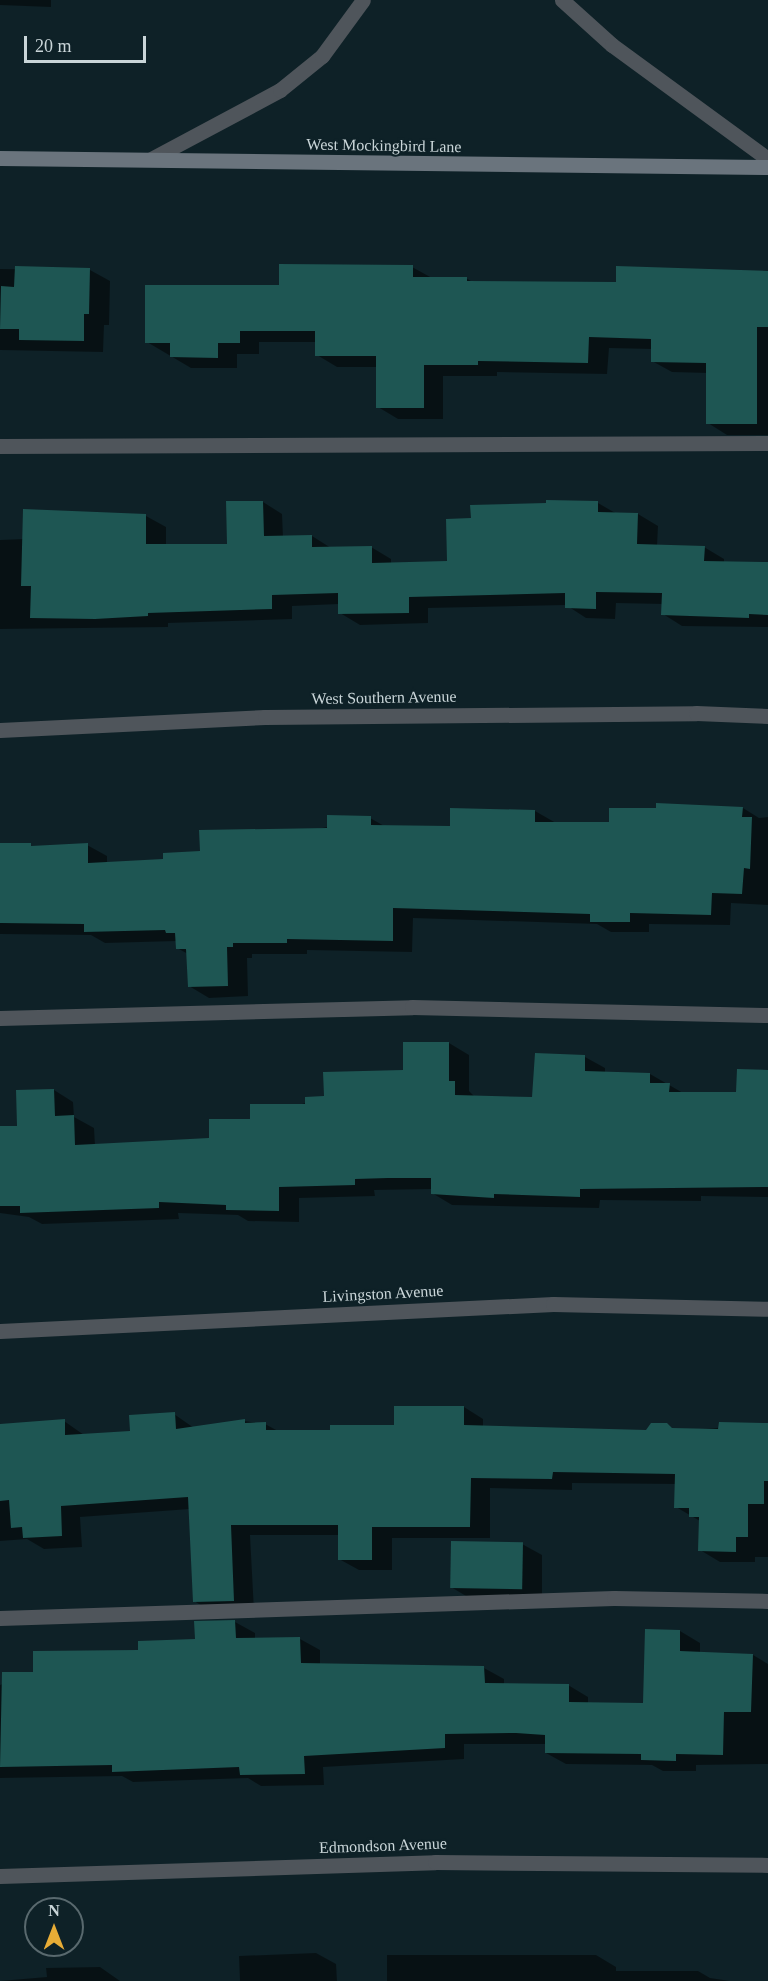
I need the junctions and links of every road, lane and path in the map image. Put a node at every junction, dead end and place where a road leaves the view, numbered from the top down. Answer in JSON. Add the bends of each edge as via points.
{"nodes":[{"id":1,"x":363,"y":0,"type":"edge"},
{"id":2,"x":562,"y":0,"type":"edge"},
{"id":3,"x":0,"y":158,"type":"edge"},
{"id":4,"x":151,"y":159,"type":"junction"},
{"id":5,"x":768,"y":159,"type":"edge"},
{"id":6,"x":768,"y":166,"type":"edge"},
{"id":7,"x":768,"y":442,"type":"edge"},
{"id":8,"x":0,"y":446,"type":"edge"},
{"id":9,"x":768,"y":716,"type":"edge"},
{"id":10,"x":0,"y":730,"type":"edge"},
{"id":11,"x":768,"y":1015,"type":"edge"},
{"id":12,"x":0,"y":1018,"type":"edge"},
{"id":13,"x":768,"y":1309,"type":"edge"},
{"id":14,"x":0,"y":1331,"type":"edge"},
{"id":15,"x":768,"y":1601,"type":"edge"},
{"id":16,"x":0,"y":1617,"type":"edge"},
{"id":17,"x":768,"y":1865,"type":"edge"},
{"id":18,"x":0,"y":1876,"type":"edge"}],
"edges":[{"from":1,"to":4,"type":"street","via":[[322,56],[280,90]]},
{"from":2,"to":5,"type":"street","via":[[612,45]]},
{"from":3,"to":4,"type":"main road","name":"West Mockingbird Lane"},
{"from":4,"to":6,"type":"main road","name":"West Mockingbird Lane"},
{"from":7,"to":8,"type":"street"},
{"from":9,"to":10,"type":"street","name":"West Southern Avenue","via":[[696,713],[265,717]]},
{"from":11,"to":12,"type":"street","via":[[412,1007]]},
{"from":13,"to":14,"type":"street","name":"Livingston Avenue","via":[[553,1304]]},
{"from":15,"to":16,"type":"street","via":[[614,1598]]},
{"from":17,"to":18,"type":"street","name":"Edmondson Avenue","via":[[435,1862]]}]}
